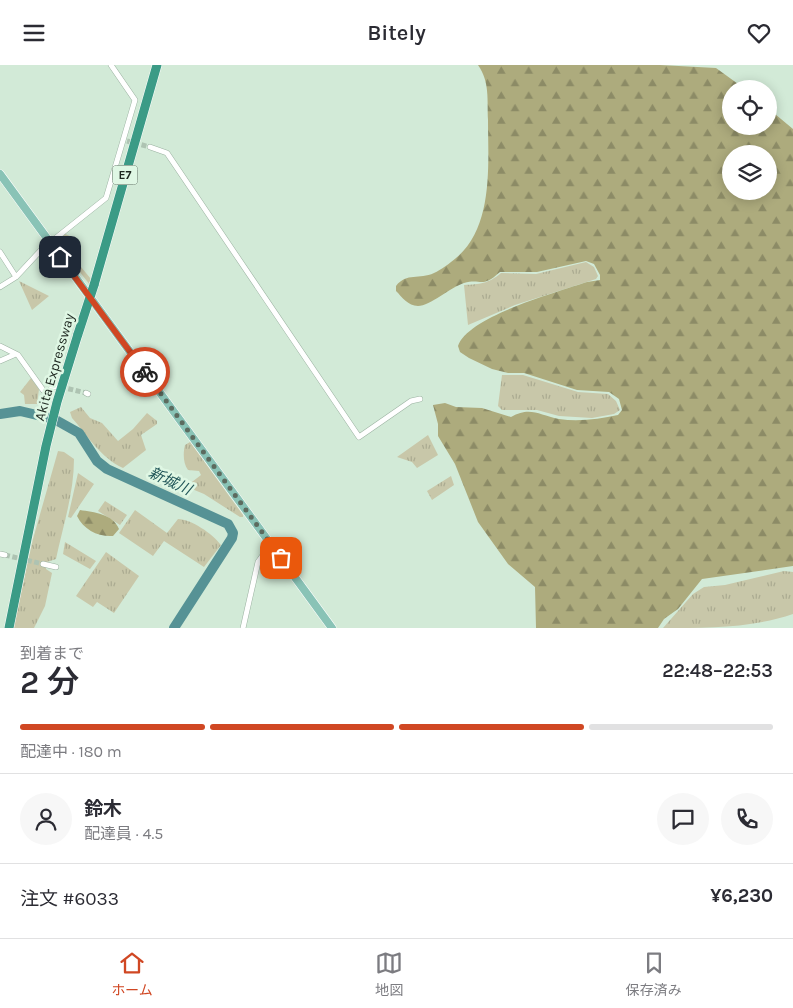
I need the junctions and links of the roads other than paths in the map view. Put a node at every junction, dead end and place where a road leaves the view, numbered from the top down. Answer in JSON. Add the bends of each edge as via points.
{"nodes":[{"id":1,"x":111,"y":65,"type":"edge"},
{"id":2,"x":157,"y":65,"type":"edge"},
{"id":3,"x":150,"y":147,"type":"tunnel mouth"},
{"id":4,"x":0,"y":174,"type":"edge"},
{"id":5,"x":50,"y":243,"type":"junction"},
{"id":6,"x":0,"y":252,"type":"edge"},
{"id":7,"x":16,"y":277,"type":"junction"},
{"id":8,"x":0,"y":287,"type":"edge"},
{"id":9,"x":0,"y":346,"type":"edge"},
{"id":10,"x":16,"y":354,"type":"junction"},
{"id":11,"x":0,"y":361,"type":"edge"},
{"id":12,"x":58,"y":387,"type":"tunnel mouth"},
{"id":13,"x":420,"y":399,"type":"dead end"},
{"id":14,"x":271,"y":544,"type":"junction"},
{"id":15,"x":43,"y":565,"type":"tunnel mouth"},
{"id":16,"x":56,"y":567,"type":"dead end"},
{"id":17,"x":10,"y":627,"type":"edge"},
{"id":18,"x":243,"y":628,"type":"edge"},
{"id":19,"x":332,"y":628,"type":"edge"}],
"edges":[{"from":1,"to":5,"type":"street","via":[[135,100],[106,198]]},
{"from":2,"to":17,"type":"highway","name":"Akita Expressway","number":"E7","bridge":true,"via":[[57,402]]},
{"from":3,"to":13,"type":"street","via":[[167,153],[360,437],[411,401]]},
{"from":4,"to":5,"type":"main road"},
{"from":5,"to":7,"type":"street"},
{"from":5,"to":14,"type":"main road"},
{"from":6,"to":7,"type":"street"},
{"from":7,"to":8,"type":"street"},
{"from":9,"to":10,"type":"street"},
{"from":10,"to":11,"type":"street"},
{"from":10,"to":12,"type":"street","via":[[43,390],[47,393]]},
{"from":14,"to":18,"type":"street","via":[[258,562]]},
{"from":14,"to":19,"type":"main road"},
{"from":15,"to":16,"type":"street"}]}
